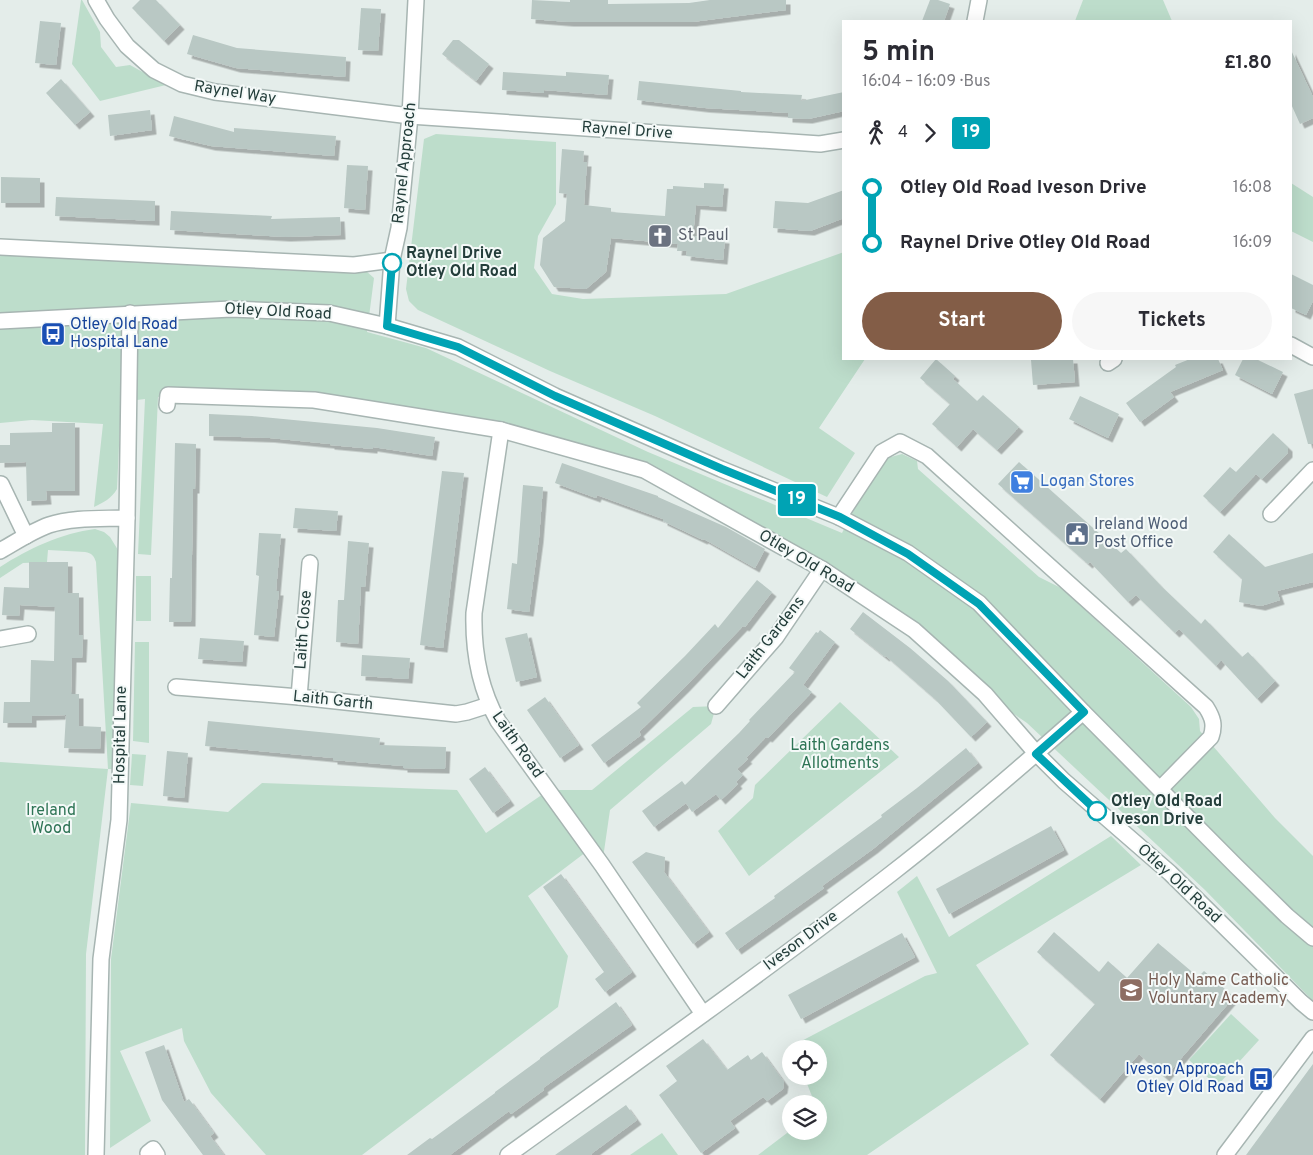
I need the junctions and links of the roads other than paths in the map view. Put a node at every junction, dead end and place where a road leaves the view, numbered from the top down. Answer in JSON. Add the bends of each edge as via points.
{"nodes":[{"id":1,"x":96,"y":0,"type":"edge"},
{"id":2,"x":416,"y":0,"type":"edge"},
{"id":3,"x":979,"y":0,"type":"edge"},
{"id":4,"x":975,"y":20,"type":"edge"},
{"id":5,"x":410,"y":116,"type":"junction"},
{"id":6,"x":842,"y":140,"type":"edge"},
{"id":7,"x":0,"y":247,"type":"edge"},
{"id":8,"x":392,"y":260,"type":"junction"},
{"id":9,"x":130,"y":313,"type":"junction"},
{"id":10,"x":0,"y":321,"type":"edge"},
{"id":11,"x":387,"y":326,"type":"junction"},
{"id":12,"x":1292,"y":346,"type":"edge"},
{"id":13,"x":1313,"y":357,"type":"edge"},
{"id":14,"x":167,"y":405,"type":"dead end"},
{"id":15,"x":501,"y":430,"type":"junction"},
{"id":16,"x":1313,"y":470,"type":"edge"},
{"id":17,"x":1,"y":484,"type":"edge"},
{"id":18,"x":1271,"y":514,"type":"dead end"},
{"id":19,"x":840,"y":517,"type":"junction"},
{"id":20,"x":127,"y":518,"type":"junction"},
{"id":21,"x":26,"y":536,"type":"junction"},
{"id":22,"x":0,"y":551,"type":"edge"},
{"id":23,"x":310,"y":563,"type":"dead end"},
{"id":24,"x":822,"y":569,"type":"junction"},
{"id":25,"x":28,"y":634,"type":"dead end"},
{"id":26,"x":0,"y":639,"type":"edge"},
{"id":27,"x":176,"y":686,"type":"dead end"},
{"id":28,"x":299,"y":697,"type":"junction"},
{"id":29,"x":489,"y":705,"type":"junction"},
{"id":30,"x":716,"y":706,"type":"dead end"},
{"id":31,"x":1084,"y":712,"type":"junction"},
{"id":32,"x":1036,"y":754,"type":"junction"},
{"id":33,"x":1160,"y":788,"type":"junction"},
{"id":34,"x":1313,"y":938,"type":"edge"},
{"id":35,"x":1313,"y":1012,"type":"edge"},
{"id":36,"x":702,"y":1014,"type":"junction"},
{"id":37,"x":1313,"y":1038,"type":"edge"},
{"id":38,"x":96,"y":1155,"type":"edge"},
{"id":39,"x":508,"y":1155,"type":"edge"},
{"id":40,"x":1225,"y":1155,"type":"edge"}],
"edges":[{"from":1,"to":5,"type":"street","name":"Raynel Way","via":[[127,46],[154,70],[182,84],[215,92]]},
{"from":2,"to":5,"type":"street","name":"Raynel Approach"},
{"from":3,"to":4,"type":"street"},
{"from":5,"to":6,"type":"street","name":"Raynel Drive","via":[[820,144]]},
{"from":5,"to":8,"type":"street","name":"Raynel Approach","via":[[399,228]]},
{"from":7,"to":8,"type":"street","via":[[354,265]]},
{"from":8,"to":11,"type":"street","name":"Raynel Approach"},
{"from":9,"to":10,"type":"street","name":"Otley Old Road"},
{"from":9,"to":11,"type":"street","name":"Otley Old Road","via":[[231,309],[329,313]]},
{"from":9,"to":20,"type":"street","name":"Hospital Lane"},
{"from":11,"to":19,"type":"street","name":"Otley Old Road","via":[[458,347],[555,396]]},
{"from":12,"to":13,"type":"street"},
{"from":14,"to":15,"type":"street","name":"Otley Old Road","via":[[168,395],[314,400]]},
{"from":15,"to":24,"type":"street","name":"Otley Old Road","via":[[644,470]]},
{"from":15,"to":29,"type":"street","name":"Laith Road","via":[[474,613],[476,659]]},
{"from":16,"to":18,"type":"street"},
{"from":17,"to":21,"type":"street"},
{"from":19,"to":31,"type":"street","name":"Otley Old Road","via":[[908,554],[979,604]]},
{"from":19,"to":33,"type":"street","via":[[882,452],[900,442],[927,456],[1206,707],[1214,727],[1210,737]]},
{"from":20,"to":21,"type":"street","via":[[48,525]]},
{"from":20,"to":38,"type":"street","name":"Hospital Lane","via":[[120,820],[101,959]]},
{"from":21,"to":22,"type":"street"},
{"from":23,"to":28,"type":"street","name":"Laith Close"},
{"from":24,"to":30,"type":"street","name":"Laith Gardens","via":[[776,637]]},
{"from":24,"to":32,"type":"street","name":"Otley Old Road","via":[[914,630],[985,694]]},
{"from":25,"to":26,"type":"street"},
{"from":27,"to":28,"type":"street","name":"Laith Garth"},
{"from":28,"to":29,"type":"street","name":"Laith Garth","via":[[456,714]]},
{"from":29,"to":36,"type":"street","name":"Laith Road"},
{"from":31,"to":32,"type":"street","name":"Iveson Drive"},
{"from":31,"to":33,"type":"street","name":"Otley Old Road"},
{"from":32,"to":35,"type":"street","name":"Otley Old Road","via":[[1170,873]]},
{"from":32,"to":36,"type":"street","name":"Iveson Drive","via":[[892,873]]},
{"from":33,"to":34,"type":"street","name":"Otley Old Road","via":[[1249,879]]},
{"from":36,"to":39,"type":"street","name":"Iveson Drive"},
{"from":37,"to":40,"type":"street"}]}
